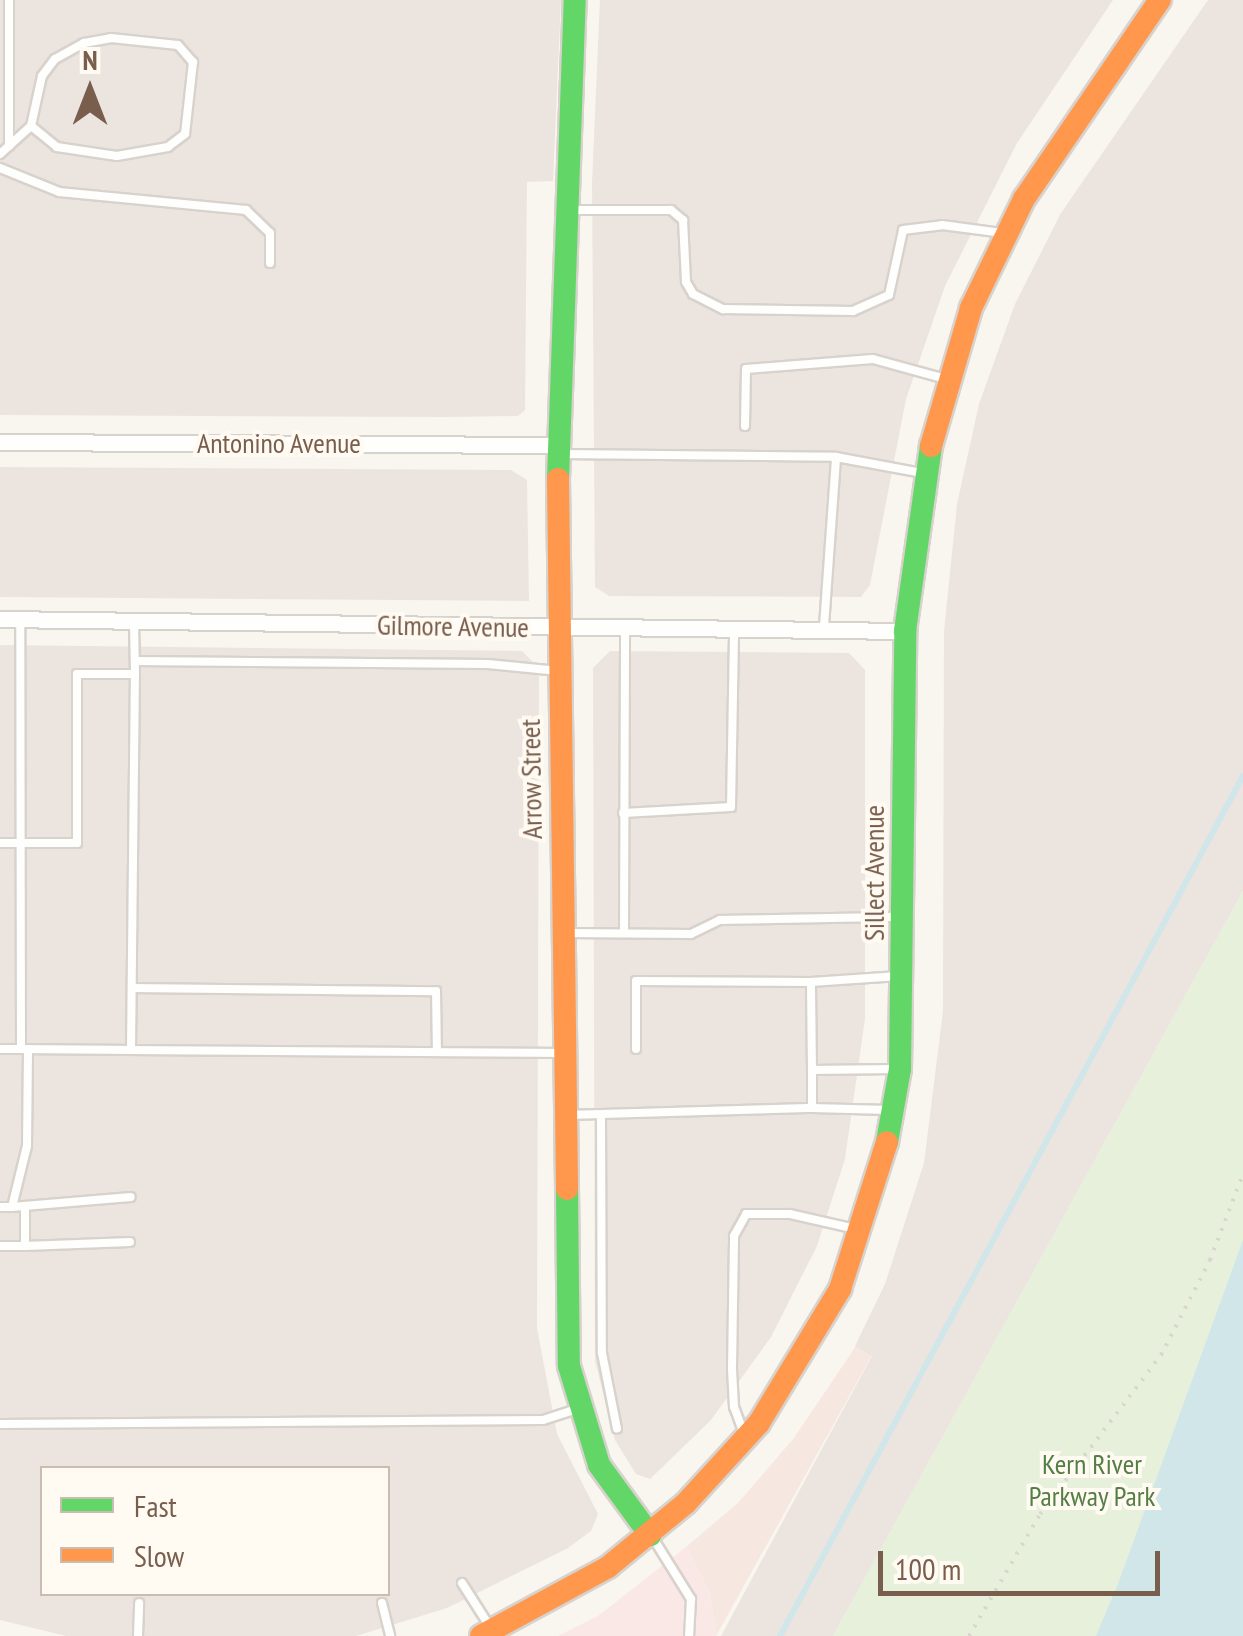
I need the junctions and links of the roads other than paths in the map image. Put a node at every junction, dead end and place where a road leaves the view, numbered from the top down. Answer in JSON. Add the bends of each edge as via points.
{"nodes":[{"id":1,"x":9,"y":0,"type":"edge"},
{"id":2,"x":575,"y":0,"type":"edge"},
{"id":3,"x":1160,"y":0,"type":"edge"},
{"id":4,"x":31,"y":126,"type":"junction"},
{"id":5,"x":9,"y":146,"type":"junction"},
{"id":6,"x":0,"y":154,"type":"edge"},
{"id":7,"x":0,"y":168,"type":"edge"},
{"id":8,"x":564,"y":211,"type":"junction"},
{"id":9,"x":1006,"y":234,"type":"junction"},
{"id":10,"x":270,"y":263,"type":"dead end"},
{"id":11,"x":946,"y":379,"type":"junction"},
{"id":12,"x":745,"y":426,"type":"dead end"},
{"id":13,"x":0,"y":442,"type":"edge"},
{"id":14,"x":558,"y":450,"type":"junction"},
{"id":15,"x":836,"y":457,"type":"junction"},
{"id":16,"x":923,"y":473,"type":"junction"},
{"id":17,"x":0,"y":620,"type":"edge"},
{"id":18,"x":20,"y":620,"type":"junction"},
{"id":19,"x":134,"y":621,"type":"junction"},
{"id":20,"x":625,"y":625,"type":"junction"},
{"id":21,"x":734,"y":626,"type":"junction"},
{"id":22,"x":824,"y":626,"type":"junction"},
{"id":23,"x":558,"y":627,"type":"junction"},
{"id":24,"x":905,"y":631,"type":"junction"},
{"id":25,"x":135,"y":661,"type":"junction"},
{"id":26,"x":559,"y":671,"type":"junction"},
{"id":27,"x":135,"y":674,"type":"junction"},
{"id":28,"x":624,"y":813,"type":"junction"},
{"id":29,"x":0,"y":842,"type":"edge"},
{"id":30,"x":20,"y":843,"type":"junction"},
{"id":31,"x":904,"y":917,"type":"junction"},
{"id":32,"x":564,"y":933,"type":"junction"},
{"id":33,"x":624,"y":934,"type":"junction"},
{"id":34,"x":904,"y":976,"type":"junction"},
{"id":35,"x":811,"y":982,"type":"junction"},
{"id":36,"x":132,"y":988,"type":"junction"},
{"id":37,"x":0,"y":1049,"type":"edge"},
{"id":38,"x":24,"y":1049,"type":"junction"},
{"id":39,"x":636,"y":1049,"type":"dead end"},
{"id":40,"x":131,"y":1050,"type":"junction"},
{"id":41,"x":436,"y":1052,"type":"junction"},
{"id":42,"x":566,"y":1053,"type":"junction"},
{"id":43,"x":900,"y":1069,"type":"junction"},
{"id":44,"x":812,"y":1070,"type":"junction"},
{"id":45,"x":812,"y":1108,"type":"junction"},
{"id":46,"x":894,"y":1110,"type":"junction"},
{"id":47,"x":567,"y":1115,"type":"junction"},
{"id":48,"x":601,"y":1115,"type":"junction"},
{"id":49,"x":130,"y":1197,"type":"dead end"},
{"id":50,"x":26,"y":1206,"type":"junction"},
{"id":51,"x":0,"y":1207,"type":"edge"},
{"id":52,"x":12,"y":1207,"type":"junction"},
{"id":53,"x":864,"y":1231,"type":"junction"},
{"id":54,"x":130,"y":1242,"type":"dead end"},
{"id":55,"x":0,"y":1246,"type":"edge"},
{"id":56,"x":26,"y":1246,"type":"junction"},
{"id":57,"x":577,"y":1409,"type":"junction"},
{"id":58,"x":0,"y":1424,"type":"edge"},
{"id":59,"x":617,"y":1429,"type":"dead end"},
{"id":60,"x":746,"y":1438,"type":"junction"},
{"id":61,"x":650,"y":1535,"type":"junction"},
{"id":62,"x":462,"y":1583,"type":"dead end"},
{"id":63,"x":139,"y":1603,"type":"dead end"},
{"id":64,"x":382,"y":1603,"type":"dead end"},
{"id":65,"x":487,"y":1633,"type":"edge"},
{"id":66,"x":138,"y":1636,"type":"edge"},
{"id":67,"x":390,"y":1636,"type":"edge"},
{"id":68,"x":690,"y":1636,"type":"edge"}],
"edges":[{"from":1,"to":5,"type":"lane"},
{"from":2,"to":8,"type":"street","name":"Arrow Street"},
{"from":3,"to":9,"type":"street","name":"Sillect Avenue","via":[[1056,148]]},
{"from":4,"to":4,"type":"lane","via":[[42,76],[55,59],[84,43],[111,38],[178,46],[194,62],[186,134],[168,147],[117,156],[56,147]]},
{"from":4,"to":5,"type":"lane"},
{"from":5,"to":6,"type":"lane"},
{"from":7,"to":10,"type":"lane","via":[[59,192],[246,210],[270,233]]},
{"from":8,"to":9,"type":"lane","via":[[671,210],[683,220],[686,282],[693,294],[723,309],[853,311],[889,295],[903,230],[942,226]]},
{"from":8,"to":14,"type":"street","name":"Arrow Street"},
{"from":9,"to":11,"type":"street","name":"Sillect Avenue"},
{"from":11,"to":12,"type":"lane","via":[[873,359],[746,369]]},
{"from":11,"to":16,"type":"street","name":"Sillect Avenue"},
{"from":13,"to":14,"type":"street","name":"Antonino Avenue"},
{"from":14,"to":15,"type":"lane"},
{"from":14,"to":23,"type":"street","name":"Arrow Street"},
{"from":15,"to":16,"type":"lane"},
{"from":15,"to":22,"type":"lane"},
{"from":16,"to":24,"type":"street","name":"Sillect Avenue"},
{"from":17,"to":18,"type":"street","name":"Gilmore Avenue"},
{"from":18,"to":19,"type":"street","name":"Gilmore Avenue"},
{"from":18,"to":30,"type":"lane"},
{"from":19,"to":23,"type":"street","name":"Gilmore Avenue"},
{"from":19,"to":25,"type":"lane"},
{"from":20,"to":21,"type":"street","name":"Gilmore Avenue"},
{"from":20,"to":23,"type":"street","name":"Gilmore Avenue"},
{"from":20,"to":28,"type":"lane"},
{"from":21,"to":22,"type":"street","name":"Gilmore Avenue"},
{"from":21,"to":28,"type":"lane","via":[[735,800],[721,810]]},
{"from":22,"to":24,"type":"street","name":"Gilmore Avenue"},
{"from":23,"to":26,"type":"street","name":"Arrow Street"},
{"from":24,"to":31,"type":"street","name":"Sillect Avenue"},
{"from":25,"to":26,"type":"lane","via":[[488,664]]},
{"from":25,"to":27,"type":"lane"},
{"from":26,"to":32,"type":"street","name":"Arrow Street"},
{"from":27,"to":30,"type":"lane","via":[[78,674],[77,843]]},
{"from":27,"to":36,"type":"lane"},
{"from":28,"to":33,"type":"lane"},
{"from":29,"to":30,"type":"lane"},
{"from":30,"to":38,"type":"lane"},
{"from":31,"to":33,"type":"lane","via":[[720,920],[691,934]]},
{"from":31,"to":34,"type":"street","name":"Sillect Avenue"},
{"from":32,"to":33,"type":"lane"},
{"from":32,"to":42,"type":"street","name":"Arrow Street"},
{"from":34,"to":35,"type":"lane"},
{"from":34,"to":43,"type":"street","name":"Sillect Avenue"},
{"from":35,"to":39,"type":"lane","via":[[636,981]]},
{"from":35,"to":44,"type":"lane"},
{"from":36,"to":40,"type":"lane"},
{"from":36,"to":41,"type":"lane","via":[[436,991]]},
{"from":37,"to":38,"type":"lane"},
{"from":38,"to":40,"type":"lane"},
{"from":38,"to":52,"type":"lane","via":[[27,1146]]},
{"from":40,"to":41,"type":"lane"},
{"from":41,"to":42,"type":"lane"},
{"from":42,"to":47,"type":"street","name":"Arrow Street"},
{"from":43,"to":44,"type":"lane"},
{"from":43,"to":46,"type":"street","name":"Sillect Avenue"},
{"from":44,"to":45,"type":"lane"},
{"from":45,"to":46,"type":"lane"},
{"from":45,"to":48,"type":"lane"},
{"from":46,"to":53,"type":"street","name":"Sillect Avenue"},
{"from":47,"to":48,"type":"lane"},
{"from":47,"to":57,"type":"street","name":"Arrow Street","via":[[568,1342]]},
{"from":48,"to":59,"type":"lane","via":[[602,1353]]},
{"from":49,"to":50,"type":"lane"},
{"from":50,"to":52,"type":"lane"},
{"from":50,"to":56,"type":"lane"},
{"from":51,"to":52,"type":"lane"},
{"from":53,"to":60,"type":"street","name":"Sillect Avenue","via":[[813,1343]]},
{"from":53,"to":60,"type":"lane","via":[[790,1214],[746,1214],[734,1236],[732,1368],[734,1407]]},
{"from":54,"to":56,"type":"lane"},
{"from":55,"to":56,"type":"lane"},
{"from":57,"to":58,"type":"lane","via":[[543,1420]]},
{"from":57,"to":61,"type":"street","name":"Arrow Street","via":[[599,1464]]},
{"from":60,"to":61,"type":"street","name":"Sillect Avenue"},
{"from":61,"to":65,"type":"street","name":"Sillect Avenue","via":[[557,1599]]},
{"from":61,"to":68,"type":"lane","via":[[691,1599]]},
{"from":62,"to":65,"type":"lane"},
{"from":63,"to":66,"type":"lane"},
{"from":64,"to":67,"type":"lane"}]}
